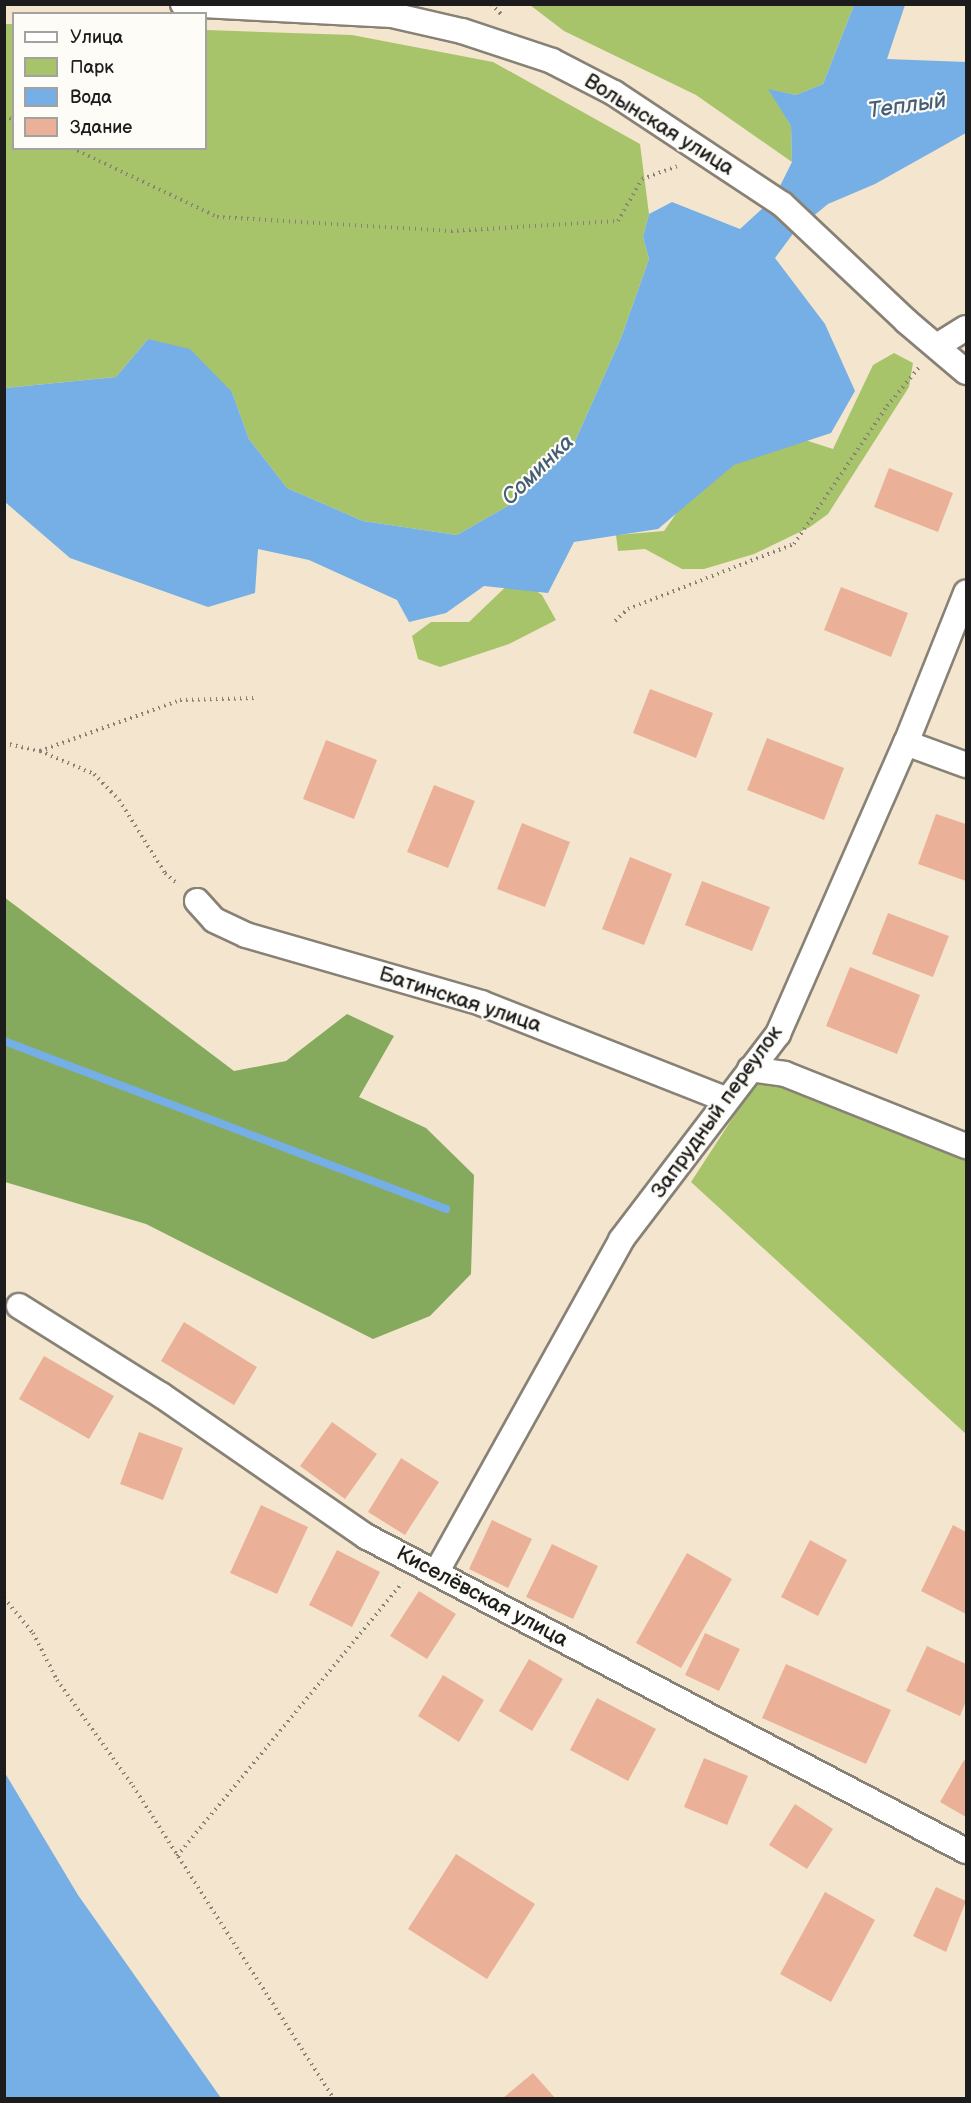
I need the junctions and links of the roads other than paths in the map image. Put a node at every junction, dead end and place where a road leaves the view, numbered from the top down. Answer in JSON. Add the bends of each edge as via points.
{"nodes":[{"id":1,"x":183,"y":4,"type":"edge"},
{"id":2,"x":966,"y":328,"type":"edge"},
{"id":3,"x":937,"y":346,"type":"junction"},
{"id":4,"x":966,"y":360,"type":"edge"},
{"id":5,"x":966,"y":372,"type":"edge"},
{"id":6,"x":966,"y":593,"type":"edge"},
{"id":7,"x":906,"y":743,"type":"junction"},
{"id":8,"x":966,"y":765,"type":"edge"},
{"id":9,"x":197,"y":901,"type":"road end"},
{"id":10,"x":750,"y":1069,"type":"junction"},
{"id":11,"x":727,"y":1100,"type":"junction"},
{"id":12,"x":966,"y":1146,"type":"edge"},
{"id":13,"x":19,"y":1306,"type":"dead end"},
{"id":14,"x":436,"y":1573,"type":"junction"},
{"id":15,"x":966,"y":1851,"type":"edge"}],
"edges":[{"from":1,"to":3,"type":"street","name":"Волынская улица","via":[[377,13],[462,31],[552,61],[614,93],[782,204]]},
{"from":2,"to":3,"type":"street"},
{"from":3,"to":4,"type":"street"},
{"from":3,"to":5,"type":"street"},
{"from":6,"to":7,"type":"street","name":"Запрудный переулок"},
{"from":7,"to":8,"type":"street"},
{"from":7,"to":10,"type":"street","name":"Запрудный переулок","via":[[778,1034]]},
{"from":9,"to":11,"type":"street","name":"Батинская улица","via":[[214,920],[246,935],[481,1003]]},
{"from":10,"to":11,"type":"street","name":"Запрудный переулок"},
{"from":10,"to":12,"type":"street","via":[[785,1074]]},
{"from":11,"to":14,"type":"street","name":"Запрудный переулок","via":[[621,1240]]},
{"from":13,"to":14,"type":"street","name":"Киселёвская улица","via":[[161,1395],[368,1537]]},
{"from":14,"to":15,"type":"street","name":"Киселёвская улица"}]}
